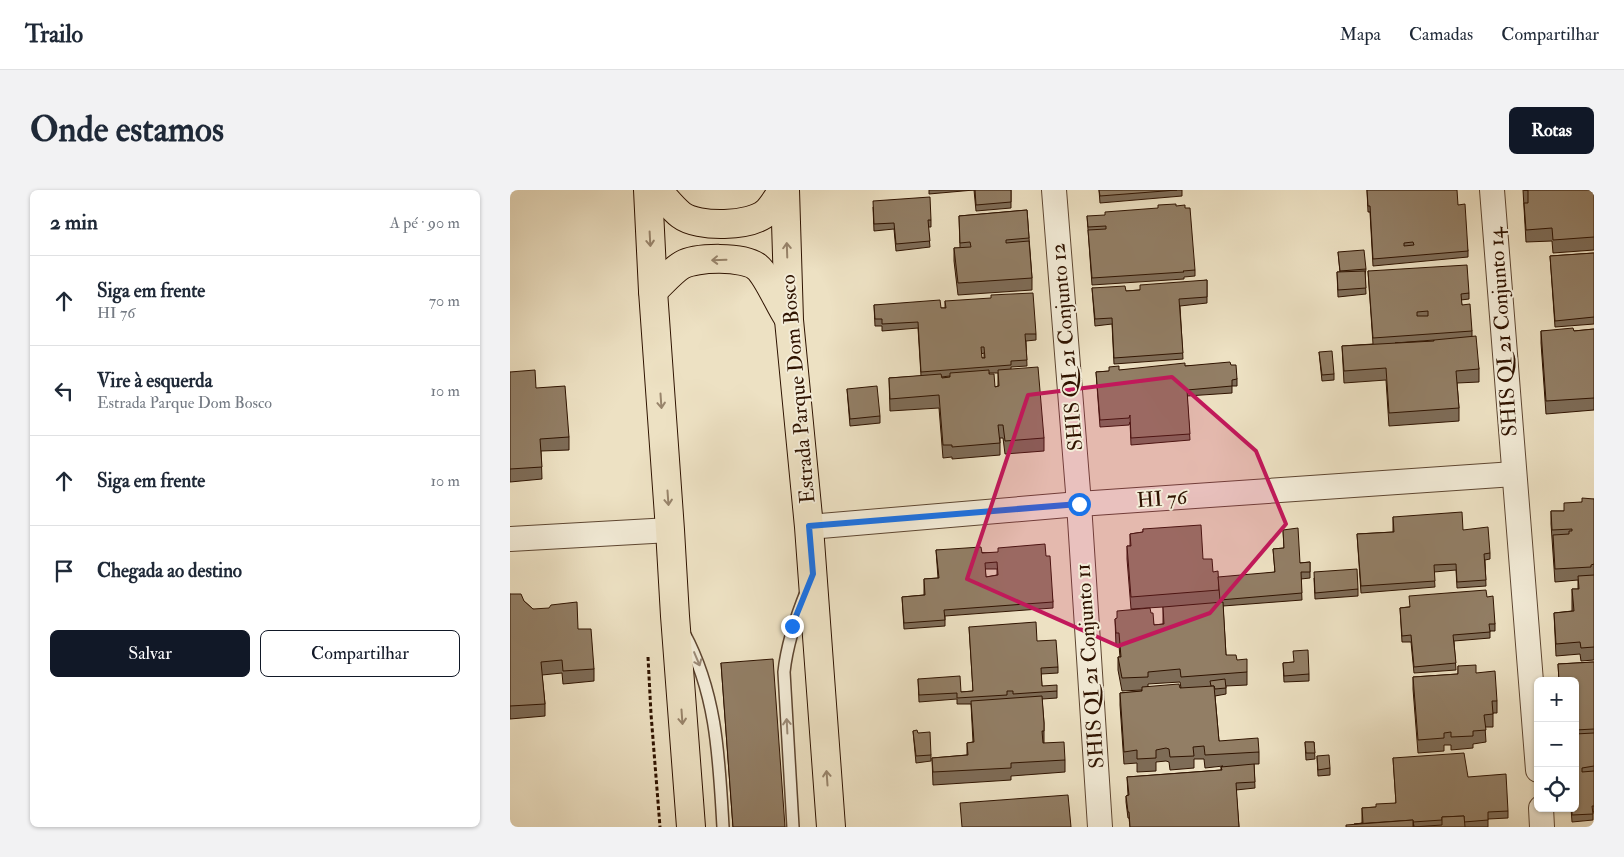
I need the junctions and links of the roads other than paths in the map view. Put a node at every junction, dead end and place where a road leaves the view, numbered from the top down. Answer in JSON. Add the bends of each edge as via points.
{"nodes":[{"id":1,"x":648,"y":190,"type":"edge"},
{"id":2,"x":657,"y":190,"type":"edge"},
{"id":3,"x":784,"y":190,"type":"edge"},
{"id":4,"x":1054,"y":190,"type":"edge"},
{"id":5,"x":1492,"y":190,"type":"edge"},
{"id":6,"x":653,"y":291,"type":"junction"},
{"id":7,"x":789,"y":320,"type":"junction"},
{"id":8,"x":1514,"y":474,"type":"junction"},
{"id":9,"x":1079,"y":504,"type":"junction"},
{"id":10,"x":809,"y":526,"type":"junction"},
{"id":11,"x":670,"y":530,"type":"junction"},
{"id":12,"x":510,"y":539,"type":"edge"},
{"id":13,"x":813,"y":574,"type":"junction"},
{"id":14,"x":675,"y":616,"type":"junction"},
{"id":15,"x":1538,"y":767,"type":"edge"},
{"id":16,"x":1541,"y":812,"type":"edge"},
{"id":17,"x":691,"y":827,"type":"edge"},
{"id":18,"x":723,"y":827,"type":"edge"},
{"id":19,"x":793,"y":827,"type":"edge"},
{"id":20,"x":831,"y":827,"type":"edge"},
{"id":21,"x":1100,"y":827,"type":"edge"},
{"id":22,"x":1542,"y":827,"type":"edge"}],
"edges":[{"from":1,"to":6,"type":"main road","one_way":true},
{"from":2,"to":3,"type":"main road","via":[[682,216],[722,224],[752,220],[766,213]]},
{"from":7,"to":3,"type":"main road","name":"Estrada Parque Dom Bosco","one_way":true},
{"from":4,"to":9,"type":"street","name":"SHIS QI 21 Conjunto 12"},
{"from":5,"to":8,"type":"street","name":"SHIS QI 21 Conjunto 14"},
{"from":7,"to":6,"type":"main road","one_way":true,"via":[[757,267],[740,260],[698,261],[682,265]]},
{"from":6,"to":11,"type":"main road","one_way":true},
{"from":7,"to":10,"type":"main road","name":"Estrada Parque Dom Bosco"},
{"from":8,"to":9,"type":"street","name":"HI 76"},
{"from":8,"to":15,"type":"street","name":"SHIS QI 21 Conjunto 14"},
{"from":9,"to":10,"type":"street","name":"HI 76"},
{"from":9,"to":21,"type":"street","name":"SHIS QI 21 Conjunto 11"},
{"from":10,"to":13,"type":"main road","name":"Estrada Parque Dom Bosco"},
{"from":11,"to":12,"type":"street"},
{"from":11,"to":14,"type":"main road"},
{"from":19,"to":13,"type":"lane","one_way":true,"via":[[784,672],[792,626]]},
{"from":20,"to":13,"type":"main road","name":"Estrada Parque Dom Bosco","one_way":true},
{"from":14,"to":17,"type":"main road","one_way":true},
{"from":14,"to":18,"type":"lane","one_way":true,"via":[[700,666],[713,713]]},
{"from":16,"to":22,"type":"street"}]}
